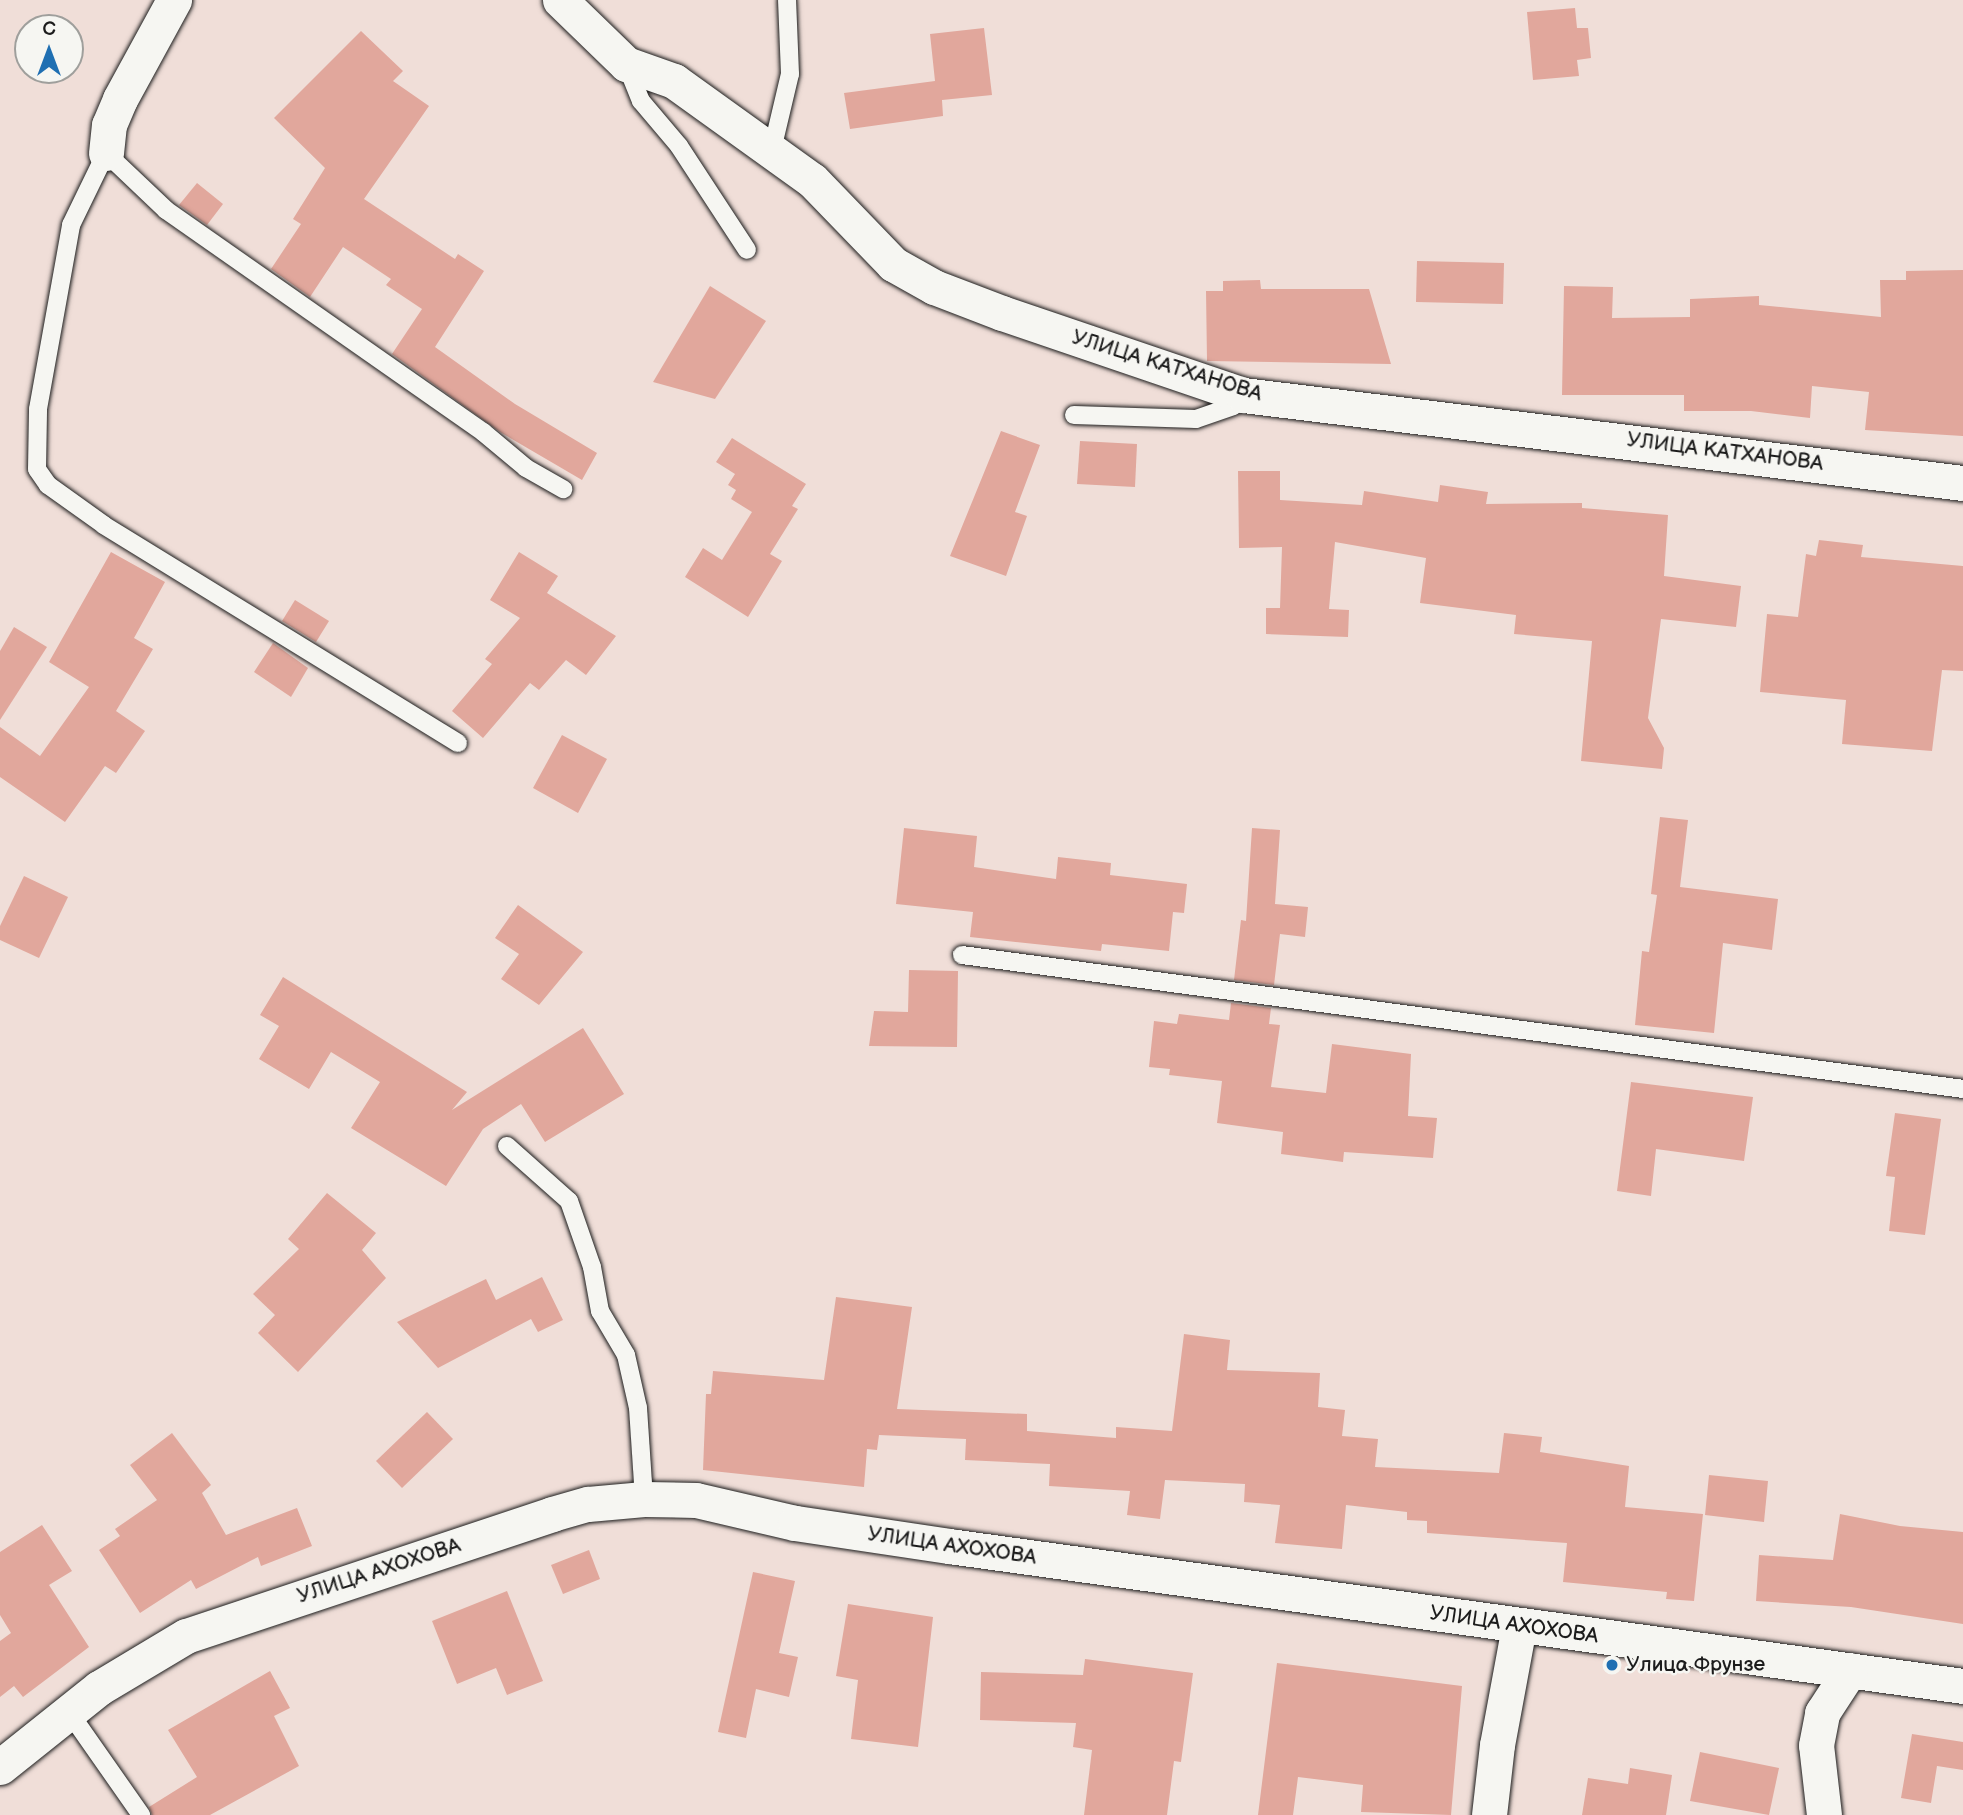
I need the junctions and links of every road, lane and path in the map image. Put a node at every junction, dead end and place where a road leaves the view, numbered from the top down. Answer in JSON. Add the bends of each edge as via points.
{"nodes":[{"id":1,"x":174,"y":0,"type":"edge"},
{"id":2,"x":560,"y":0,"type":"edge"},
{"id":3,"x":787,"y":0,"type":"edge"},
{"id":4,"x":626,"y":64,"type":"junction"},
{"id":5,"x":772,"y":150,"type":"junction"},
{"id":6,"x":106,"y":153,"type":"junction"},
{"id":7,"x":747,"y":250,"type":"dead end"},
{"id":8,"x":1243,"y":395,"type":"junction"},
{"id":9,"x":1074,"y":415,"type":"dead end"},
{"id":10,"x":1963,"y":483,"type":"edge"},
{"id":11,"x":563,"y":489,"type":"dead end"},
{"id":12,"x":458,"y":743,"type":"dead end"},
{"id":13,"x":962,"y":955,"type":"dead end"},
{"id":14,"x":1963,"y":1088,"type":"edge"},
{"id":15,"x":507,"y":1146,"type":"dead end"},
{"id":16,"x":644,"y":1499,"type":"junction"},
{"id":17,"x":1519,"y":1626,"type":"junction"},
{"id":18,"x":1850,"y":1670,"type":"junction"},
{"id":19,"x":1963,"y":1686,"type":"edge"},
{"id":20,"x":69,"y":1712,"type":"junction"},
{"id":21,"x":0,"y":1767,"type":"edge"},
{"id":22,"x":141,"y":1815,"type":"edge"},
{"id":23,"x":1489,"y":1815,"type":"edge"},
{"id":24,"x":1824,"y":1815,"type":"edge"}],
"edges":[{"from":1,"to":6,"type":"street","via":[[120,99],[109,125]]},
{"from":2,"to":4,"type":"street","name":"УЛИЦА КАТХАНОВА"},
{"from":3,"to":5,"type":"lane","via":[[790,74]]},
{"from":4,"to":5,"type":"street","name":"УЛИЦА КАТХАНОВА","via":[[674,82]]},
{"from":4,"to":7,"type":"lane","via":[[641,101],[679,146]]},
{"from":5,"to":8,"type":"street","name":"УЛИЦА КАТХАНОВА","via":[[812,180],[872,248],[934,287]]},
{"from":6,"to":11,"type":"lane","via":[[166,210],[483,432],[526,468]]},
{"from":6,"to":12,"type":"lane","via":[[71,225],[38,409],[37,469],[48,485],[104,525]]},
{"from":8,"to":9,"type":"lane","via":[[1233,406],[1196,419]]},
{"from":8,"to":10,"type":"street","name":"УЛИЦА КАТХАНОВА"},
{"from":13,"to":14,"type":"lane"},
{"from":15,"to":16,"type":"lane","via":[[569,1201],[592,1267],[600,1311],[626,1354],[638,1408]]},
{"from":16,"to":17,"type":"street","name":"УЛИЦА АХОХОВА","via":[[696,1500],[846,1531]]},
{"from":16,"to":20,"type":"street","name":"УЛИЦА АХОХОВА","via":[[588,1504],[552,1514],[186,1636],[139,1661]]},
{"from":17,"to":18,"type":"street","name":"УЛИЦА АХОХОВА"},
{"from":17,"to":23,"type":"street"},
{"from":18,"to":19,"type":"street","name":"УЛИЦА АХОХОВА"},
{"from":18,"to":24,"type":"street","via":[[1822,1713],[1816,1745]]},
{"from":20,"to":21,"type":"street","name":"УЛИЦА АХОХОВА"},
{"from":20,"to":22,"type":"lane"}]}
